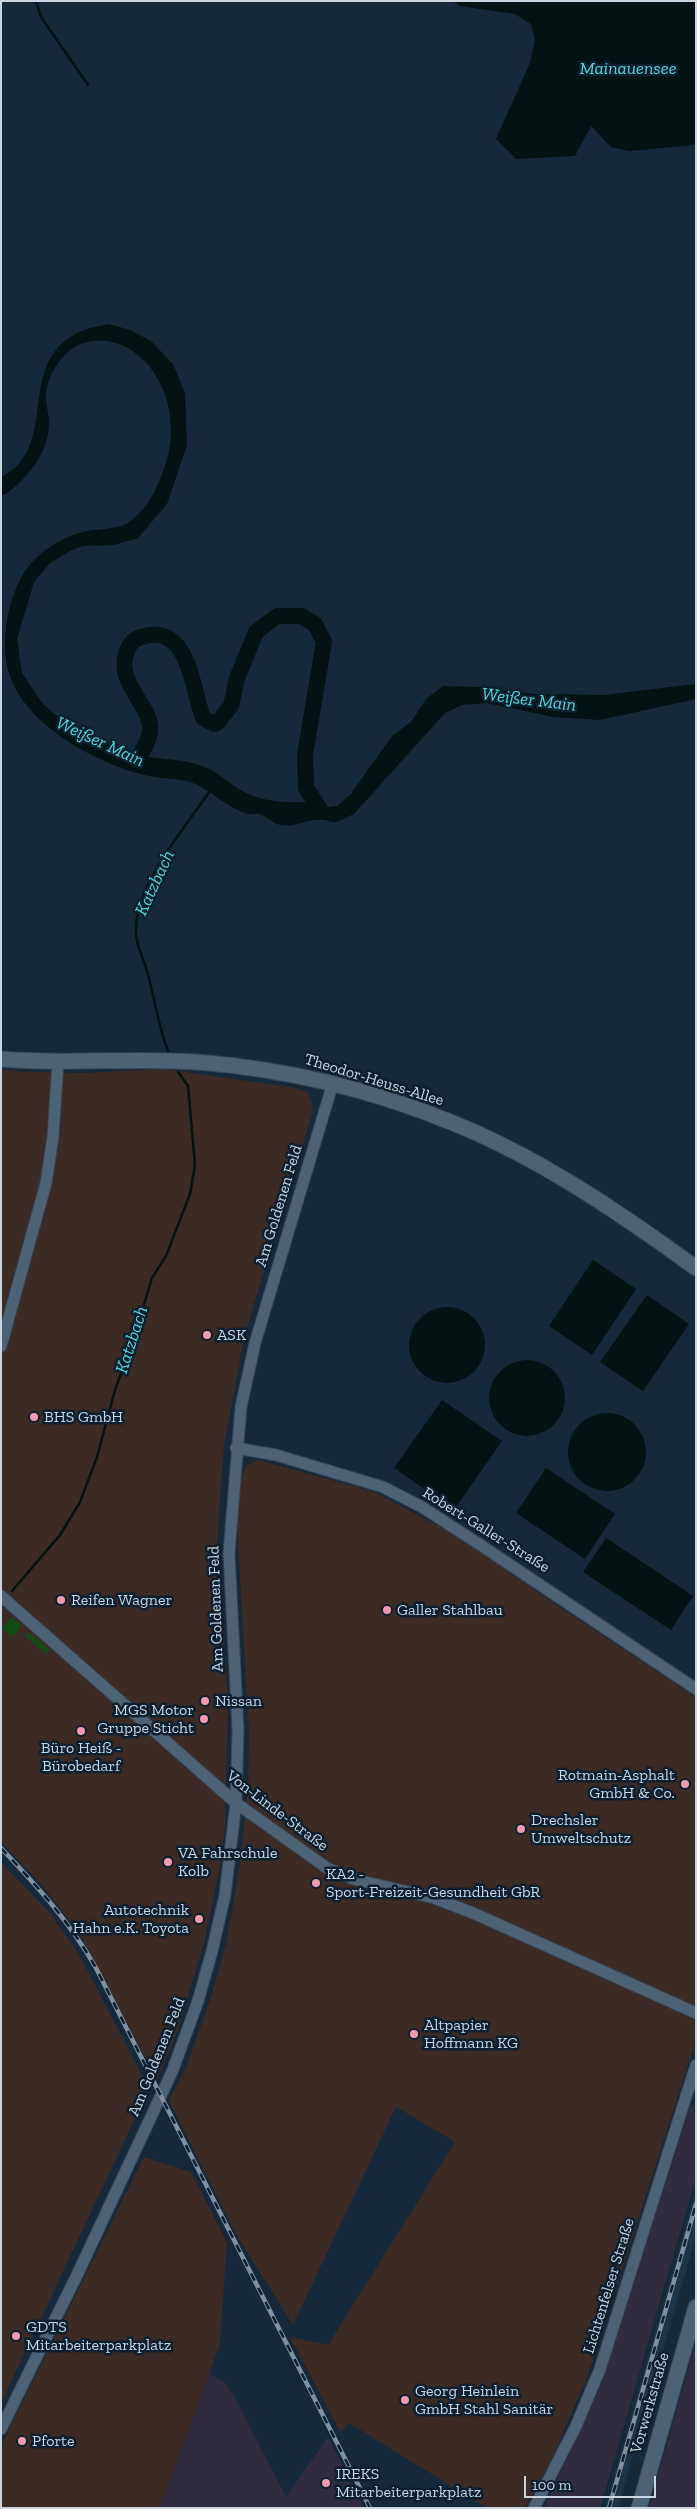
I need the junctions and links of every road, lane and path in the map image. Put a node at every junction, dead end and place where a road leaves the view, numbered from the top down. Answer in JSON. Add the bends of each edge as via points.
{"nodes":[{"id":1,"x":1,"y":1059,"type":"edge"},
{"id":2,"x":58,"y":1062,"type":"junction"},
{"id":3,"x":332,"y":1083,"type":"junction"},
{"id":4,"x":696,"y":1268,"type":"edge"},
{"id":5,"x":1,"y":1346,"type":"edge"},
{"id":6,"x":236,"y":1448,"type":"junction"},
{"id":7,"x":1,"y":1596,"type":"edge"},
{"id":8,"x":696,"y":1688,"type":"edge"},
{"id":9,"x":236,"y":1803,"type":"junction"},
{"id":10,"x":696,"y":2013,"type":"edge"},
{"id":11,"x":696,"y":2065,"type":"edge"},
{"id":12,"x":696,"y":2307,"type":"edge"},
{"id":13,"x":1,"y":2429,"type":"edge"},
{"id":14,"x":534,"y":2508,"type":"edge"},
{"id":15,"x":638,"y":2508,"type":"edge"}],
"edges":[{"from":1,"to":2,"type":"main road","name":"Theodor-Heuss-Allee"},
{"from":2,"to":3,"type":"main road","name":"Theodor-Heuss-Allee","via":[[196,1062],[274,1071]]},
{"from":2,"to":5,"type":"street","via":[[53,1138],[46,1182]]},
{"from":3,"to":4,"type":"main road","name":"Theodor-Heuss-Allee","via":[[454,1123],[531,1160],[586,1193]]},
{"from":3,"to":6,"type":"street","name":"Am Goldenen Feld","via":[[255,1342]]},
{"from":6,"to":8,"type":"street","name":"Robert-Galler-Straße","via":[[382,1486],[422,1507]]},
{"from":6,"to":9,"type":"street","name":"Am Goldenen Feld","via":[[229,1553],[238,1730]]},
{"from":7,"to":9,"type":"street","name":"Von-Linde-Straße"},
{"from":9,"to":10,"type":"street","name":"Von-Linde-Straße","via":[[327,1868],[353,1878],[434,1898],[473,1913]]},
{"from":9,"to":13,"type":"street","name":"Am Goldenen Feld","via":[[225,1896],[187,2034],[82,2265]]},
{"from":11,"to":14,"type":"street","name":"Lichtenfelser Straße","via":[[600,2369],[576,2426]]},
{"from":12,"to":15,"type":"main road","name":"Vorwerkstraße"}]}
